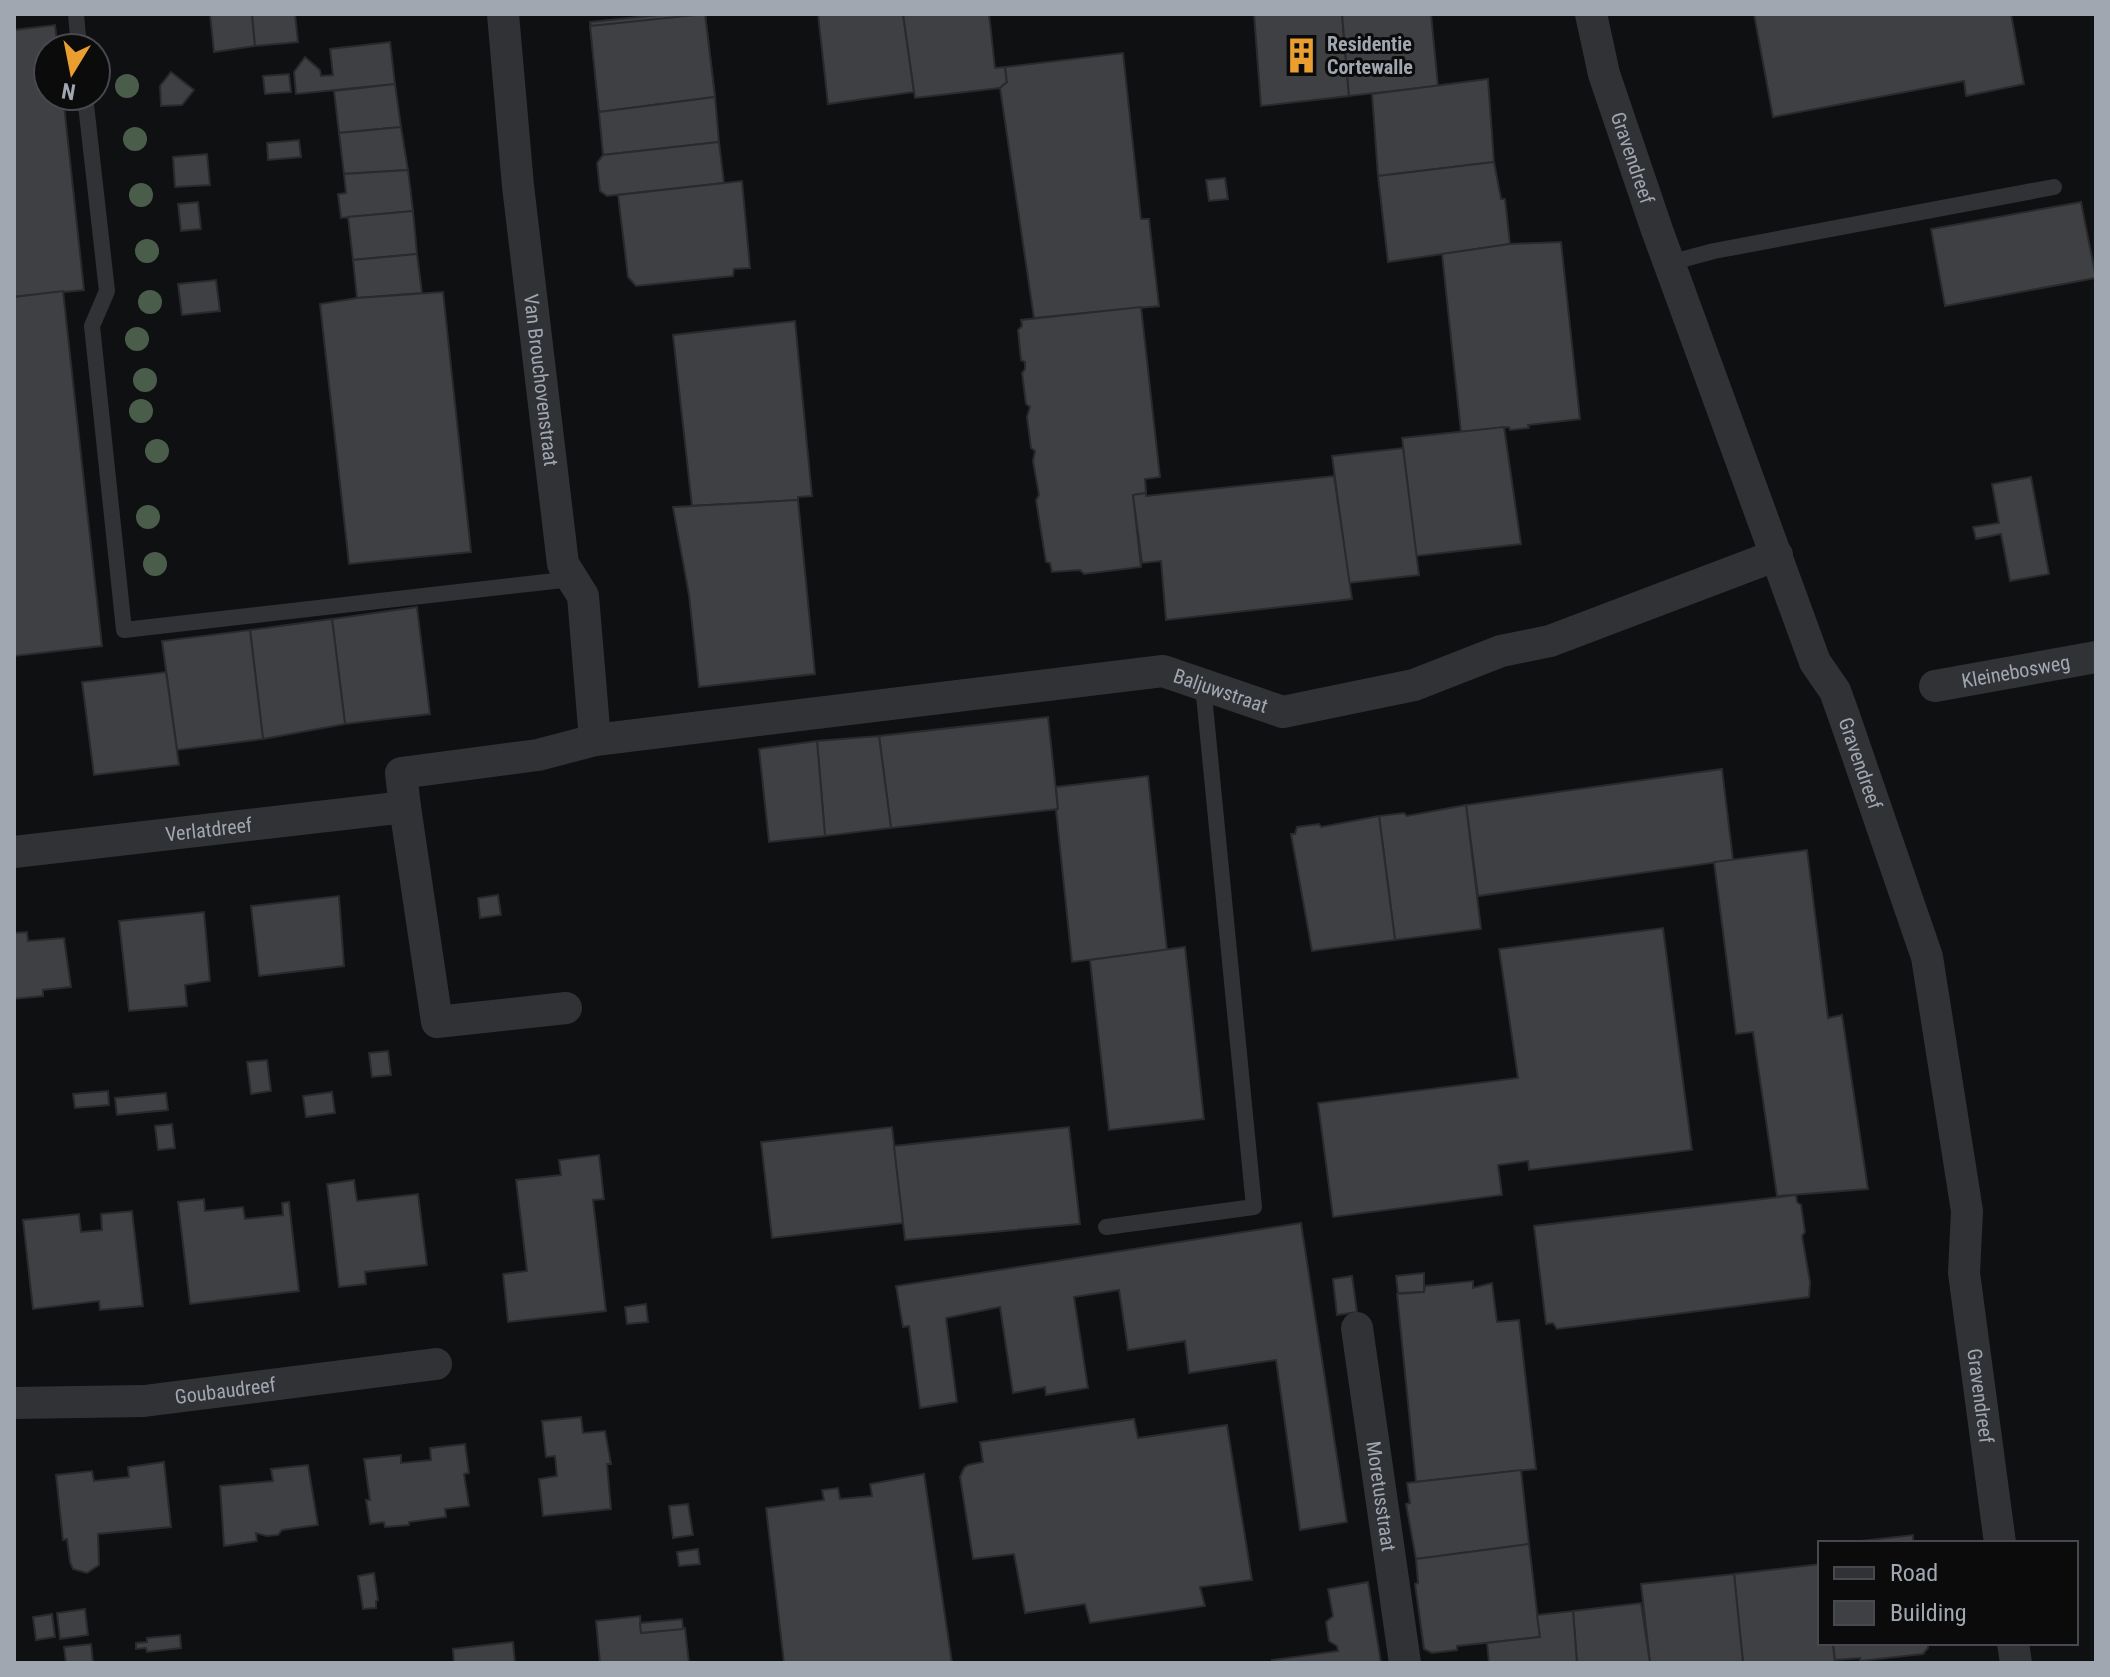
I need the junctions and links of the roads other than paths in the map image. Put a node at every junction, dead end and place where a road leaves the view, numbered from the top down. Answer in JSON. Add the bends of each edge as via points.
{"nodes":[{"id":1,"x":503,"y":14,"type":"edge"},
{"id":2,"x":1591,"y":14,"type":"edge"},
{"id":3,"x":87,"y":112,"type":"edge"},
{"id":4,"x":2054,"y":187,"type":"dead end"},
{"id":5,"x":1669,"y":263,"type":"junction"},
{"id":6,"x":1777,"y":555,"type":"junction"},
{"id":7,"x":572,"y":579,"type":"junction"},
{"id":8,"x":2096,"y":657,"type":"edge"},
{"id":9,"x":1203,"y":685,"type":"junction"},
{"id":10,"x":1935,"y":686,"type":"dead end"},
{"id":11,"x":595,"y":740,"type":"junction"},
{"id":12,"x":405,"y":807,"type":"junction"},
{"id":13,"x":14,"y":852,"type":"edge"},
{"id":14,"x":566,"y":1008,"type":"dead end"},
{"id":15,"x":1106,"y":1227,"type":"dead end"},
{"id":16,"x":1357,"y":1328,"type":"dead end"},
{"id":17,"x":436,"y":1364,"type":"dead end"},
{"id":18,"x":14,"y":1403,"type":"edge"},
{"id":19,"x":2000,"y":1541,"type":"edge"},
{"id":20,"x":1405,"y":1663,"type":"edge"}],
"edges":[{"from":1,"to":7,"type":"street","name":"Van Brouchovenstraat","via":[[561,549]]},
{"from":2,"to":5,"type":"street","name":"Gravendreef","via":[[1604,74]]},
{"from":3,"to":7,"type":"lane","via":[[107,291],[92,326],[124,630]]},
{"from":4,"to":5,"type":"lane"},
{"from":5,"to":6,"type":"street","name":"Gravendreef"},
{"from":6,"to":9,"type":"street","name":"Baljuwstraat","via":[[1550,641],[1501,651],[1414,685],[1283,712]]},
{"from":6,"to":19,"type":"street","name":"Gravendreef","via":[[1815,662],[1835,691],[1927,957],[1967,1211],[1964,1273]]},
{"from":7,"to":11,"type":"street","name":"Van Brouchovenstraat","via":[[583,596]]},
{"from":8,"to":10,"type":"street","name":"Kleinebosweg"},
{"from":9,"to":11,"type":"street","name":"Baljuwstraat","via":[[1163,671]]},
{"from":9,"to":15,"type":"lane","via":[[1254,1207]]},
{"from":11,"to":12,"type":"street","via":[[538,755],[401,773]]},
{"from":12,"to":13,"type":"street","name":"Verlatdreef"},
{"from":12,"to":14,"type":"street","via":[[437,1022]]},
{"from":16,"to":20,"type":"street","name":"Moretusstraat"},
{"from":17,"to":18,"type":"street","name":"Goubaudreef","via":[[144,1401]]}]}
